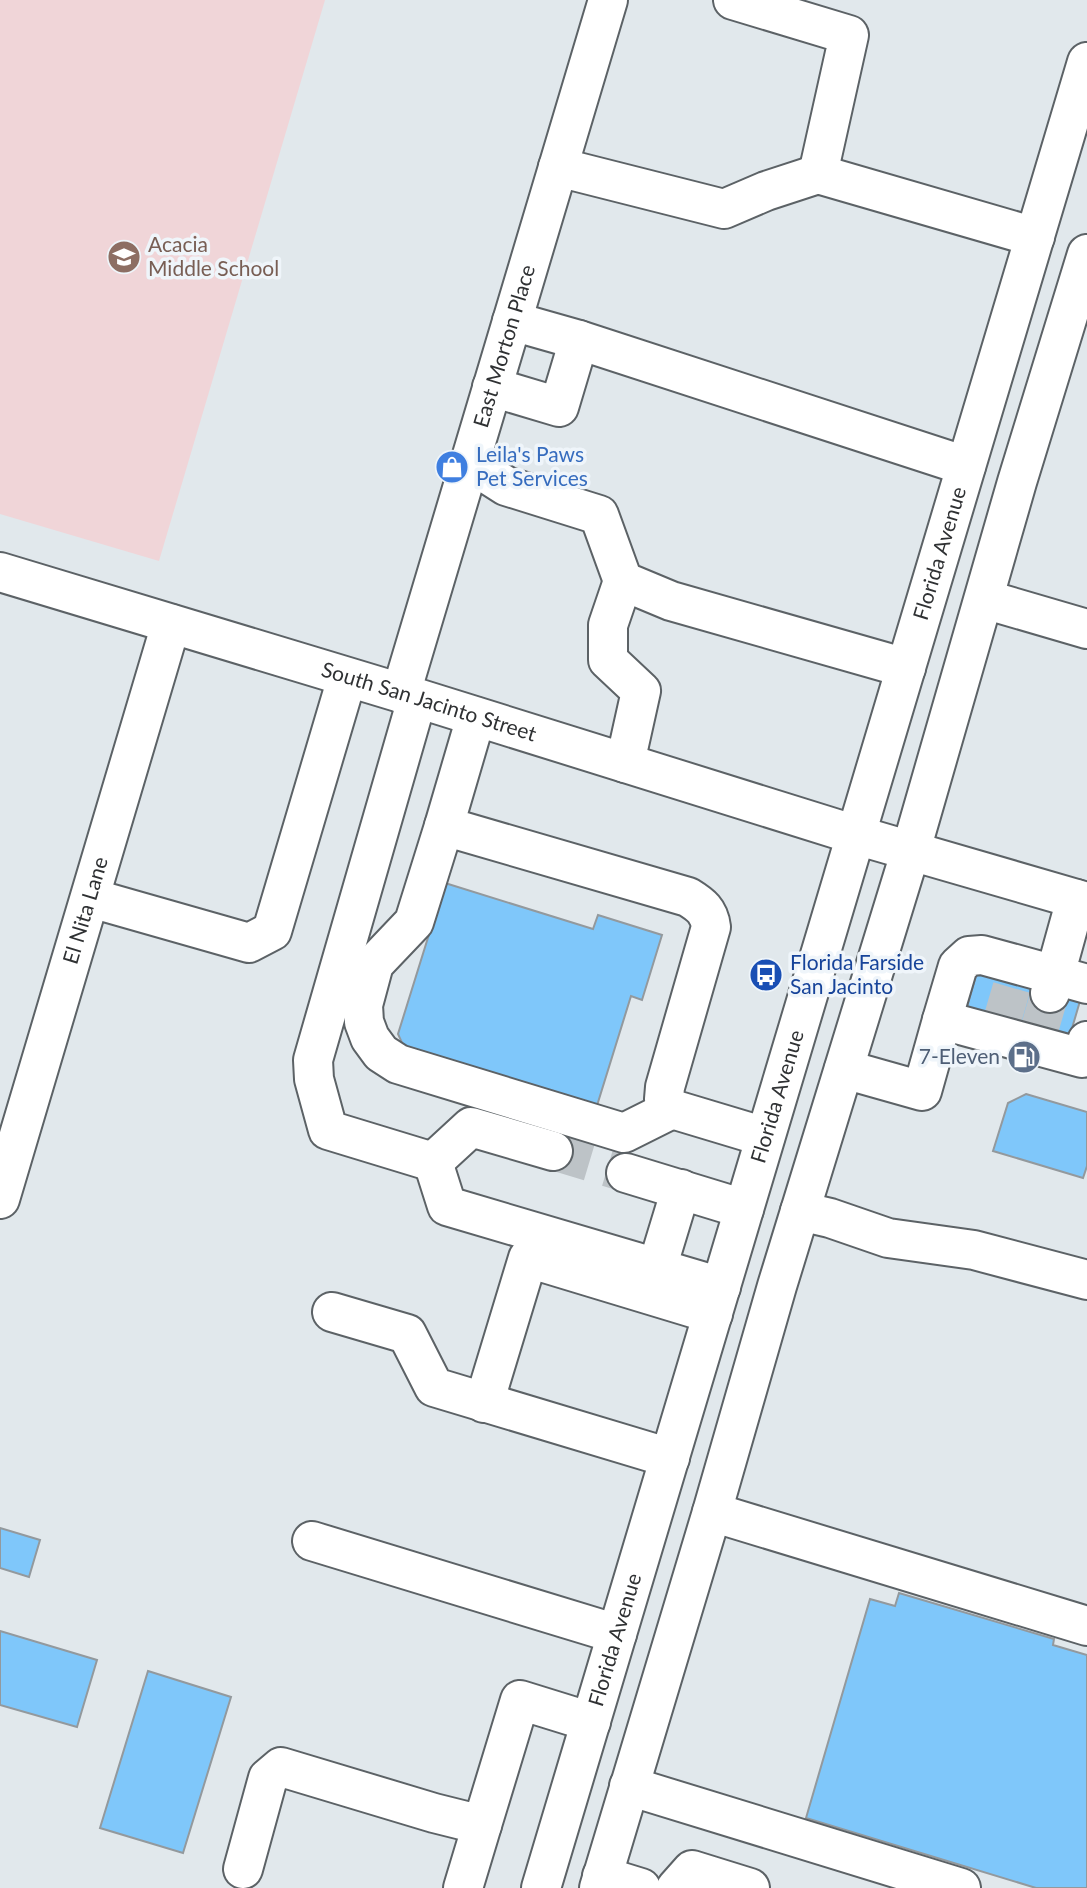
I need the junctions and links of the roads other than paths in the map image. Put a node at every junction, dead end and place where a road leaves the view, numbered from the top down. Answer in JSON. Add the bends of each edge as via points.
{"nodes":[{"id":1,"x":608,"y":0,"type":"edge"},
{"id":2,"x":733,"y":0,"type":"edge"},
{"id":3,"x":1087,"y":62,"type":"edge"},
{"id":4,"x":558,"y":167,"type":"junction"},
{"id":5,"x":818,"y":174,"type":"junction"},
{"id":6,"x":1035,"y":237,"type":"junction"},
{"id":7,"x":1087,"y":254,"type":"edge"},
{"id":8,"x":512,"y":321,"type":"junction"},
{"id":9,"x":579,"y":340,"type":"junction"},
{"id":10,"x":492,"y":387,"type":"junction"},
{"id":11,"x":470,"y":463,"type":"junction"},
{"id":12,"x":966,"y":466,"type":"junction"},
{"id":13,"x":0,"y":572,"type":"edge"},
{"id":14,"x":623,"y":581,"type":"junction"},
{"id":15,"x":984,"y":599,"type":"junction"},
{"id":16,"x":171,"y":624,"type":"junction"},
{"id":17,"x":1087,"y":629,"type":"edge"},
{"id":18,"x":906,"y":668,"type":"junction"},
{"id":19,"x":347,"y":678,"type":"junction"},
{"id":20,"x":409,"y":696,"type":"junction"},
{"id":21,"x":476,"y":717,"type":"junction"},
{"id":22,"x":625,"y":763,"type":"junction"},
{"id":23,"x":444,"y":825,"type":"junction"},
{"id":24,"x":856,"y":835,"type":"junction"},
{"id":25,"x":911,"y":850,"type":"junction"},
{"id":26,"x":90,"y":898,"type":"junction"},
{"id":27,"x":1082,"y":901,"type":"edge"},
{"id":28,"x":1064,"y":984,"type":"edge"},
{"id":29,"x":942,"y":1020,"type":"junction"},
{"id":30,"x":1087,"y":1041,"type":"edge"},
{"id":31,"x":844,"y":1069,"type":"junction"},
{"id":32,"x":671,"y":1109,"type":"junction"},
{"id":33,"x":9,"y":1137,"type":"edge"},
{"id":34,"x":765,"y":1137,"type":"junction"},
{"id":35,"x":553,"y":1151,"type":"tunnel mouth"},
{"id":36,"x":433,"y":1162,"type":"junction"},
{"id":37,"x":626,"y":1173,"type":"tunnel mouth"},
{"id":38,"x":681,"y":1189,"type":"junction"},
{"id":39,"x":0,"y":1199,"type":"edge"},
{"id":40,"x":744,"y":1209,"type":"junction"},
{"id":41,"x":800,"y":1211,"type":"junction"},
{"id":42,"x":657,"y":1268,"type":"junction"},
{"id":43,"x":1087,"y":1280,"type":"edge"},
{"id":44,"x":717,"y":1300,"type":"junction"},
{"id":45,"x":332,"y":1312,"type":"dead end"},
{"id":46,"x":484,"y":1403,"type":"junction"},
{"id":47,"x":670,"y":1458,"type":"junction"},
{"id":48,"x":712,"y":1512,"type":"junction"},
{"id":49,"x":312,"y":1541,"type":"dead end"},
{"id":50,"x":1087,"y":1626,"type":"edge"},
{"id":51,"x":617,"y":1634,"type":"junction"},
{"id":52,"x":591,"y":1722,"type":"junction"},
{"id":53,"x":629,"y":1786,"type":"junction"},
{"id":54,"x":482,"y":1825,"type":"junction"},
{"id":55,"x":243,"y":1869,"type":"dead end"},
{"id":56,"x":600,"y":1882,"type":"edge"},
{"id":57,"x":463,"y":1888,"type":"edge"},
{"id":58,"x":541,"y":1888,"type":"edge"},
{"id":59,"x":641,"y":1888,"type":"edge"},
{"id":60,"x":676,"y":1888,"type":"edge"},
{"id":61,"x":750,"y":1888,"type":"edge"},
{"id":62,"x":961,"y":1888,"type":"edge"}],
"edges":[{"from":1,"to":4,"type":"main road","name":"East Morton Place"},
{"from":2,"to":5,"type":"main road","via":[[849,36]]},
{"from":3,"to":6,"type":"main road","name":"Florida Avenue"},
{"from":4,"to":5,"type":"main road","via":[[724,209]]},
{"from":4,"to":8,"type":"main road","name":"East Morton Place"},
{"from":5,"to":6,"type":"main road"},
{"from":6,"to":12,"type":"main road","name":"Florida Avenue"},
{"from":7,"to":15,"type":"main road"},
{"from":8,"to":9,"type":"main road"},
{"from":8,"to":10,"type":"main road","name":"East Morton Place"},
{"from":9,"to":10,"type":"main road","via":[[559,407]]},
{"from":9,"to":12,"type":"main road"},
{"from":10,"to":11,"type":"main road","name":"East Morton Place"},
{"from":11,"to":14,"type":"main road","via":[[506,486],[599,515]]},
{"from":11,"to":20,"type":"main road","name":"East Morton Place"},
{"from":12,"to":18,"type":"main road","name":"Florida Avenue"},
{"from":13,"to":16,"type":"main road","name":"South San Jacinto Street"},
{"from":14,"to":18,"type":"main road","via":[[671,601]]},
{"from":14,"to":22,"type":"main road","via":[[608,625],[608,660],[641,691]]},
{"from":15,"to":17,"type":"main road"},
{"from":15,"to":25,"type":"main road"},
{"from":16,"to":19,"type":"main road","name":"South San Jacinto Street"},
{"from":16,"to":26,"type":"main road","name":"El Nita Lane"},
{"from":18,"to":24,"type":"main road","name":"Florida Avenue"},
{"from":19,"to":20,"type":"main road","name":"South San Jacinto Street"},
{"from":19,"to":26,"type":"main road","via":[[272,930],[249,943]]},
{"from":20,"to":21,"type":"main road","name":"South San Jacinto Street"},
{"from":20,"to":36,"type":"main road","name":"East Morton Place","via":[[313,1060],[328,1130]]},
{"from":21,"to":22,"type":"main road","name":"South San Jacinto Street"},
{"from":21,"to":23,"type":"main road"},
{"from":22,"to":24,"type":"main road","name":"South San Jacinto Street"},
{"from":23,"to":32,"type":"main road","via":[[688,897],[704,907],[711,927],[665,1087],[664,1099]]},
{"from":23,"to":32,"type":"main road","via":[[414,922],[374,964],[370,978],[364,1022],[381,1053],[398,1064],[624,1133]]},
{"from":24,"to":25,"type":"main road","name":"South San Jacinto Street"},
{"from":24,"to":34,"type":"main road","name":"Florida Avenue"},
{"from":25,"to":27,"type":"main road","name":"South San Jacinto Street"},
{"from":25,"to":31,"type":"main road"},
{"from":26,"to":33,"type":"main road","name":"El Nita Lane"},
{"from":27,"to":28,"type":"main road"},
{"from":28,"to":29,"type":"main road","via":[[1015,974],[982,955],[968,957],[958,966]]},
{"from":29,"to":30,"type":"main road","via":[[1036,1040],[1082,1058]]},
{"from":29,"to":31,"type":"main road","via":[[922,1091]]},
{"from":31,"to":41,"type":"main road"},
{"from":32,"to":34,"type":"main road"},
{"from":33,"to":39,"type":"main road","name":"El Nita Lane"},
{"from":34,"to":40,"type":"main road","name":"Florida Avenue"},
{"from":35,"to":36,"type":"main road","via":[[471,1127]]},
{"from":36,"to":42,"type":"main road","via":[[447,1206]]},
{"from":37,"to":38,"type":"main road"},
{"from":38,"to":40,"type":"main road"},
{"from":38,"to":42,"type":"main road"},
{"from":40,"to":44,"type":"main road","name":"Florida Avenue"},
{"from":41,"to":43,"type":"main road","via":[[888,1238],[974,1250]]},
{"from":41,"to":48,"type":"main road"},
{"from":42,"to":44,"type":"main road"},
{"from":44,"to":46,"type":"main road","via":[[528,1258]]},
{"from":44,"to":47,"type":"main road","name":"Florida Avenue"},
{"from":45,"to":46,"type":"main road","via":[[407,1334],[434,1387]]},
{"from":46,"to":47,"type":"main road"},
{"from":47,"to":51,"type":"main road","name":"Florida Avenue"},
{"from":48,"to":50,"type":"main road"},
{"from":48,"to":53,"type":"main road"},
{"from":49,"to":51,"type":"main road"},
{"from":51,"to":52,"type":"main road","name":"Florida Avenue"},
{"from":52,"to":54,"type":"main road","via":[[520,1700]]},
{"from":52,"to":58,"type":"main road","name":"Florida Avenue"},
{"from":53,"to":56,"type":"main road"},
{"from":53,"to":62,"type":"main road"},
{"from":54,"to":55,"type":"main road","via":[[281,1767],[268,1778]]},
{"from":54,"to":57,"type":"main road"},
{"from":56,"to":59,"type":"main road"},
{"from":60,"to":61,"type":"main road","via":[[692,1870]]}]}
